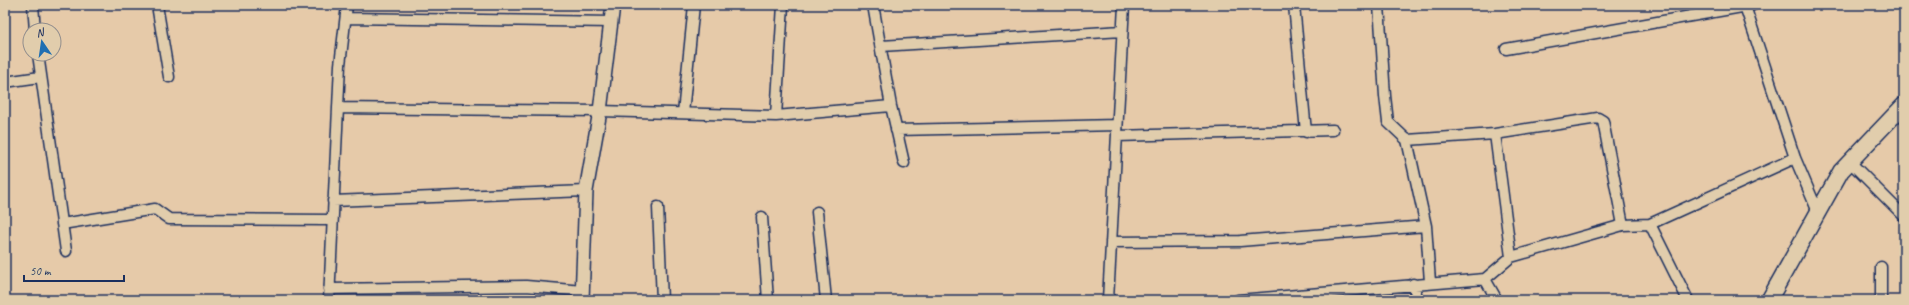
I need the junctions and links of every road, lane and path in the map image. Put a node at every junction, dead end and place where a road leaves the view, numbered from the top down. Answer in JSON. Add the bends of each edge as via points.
{"nodes":[{"id":1,"x":33,"y":5,"type":"edge"},
{"id":2,"x":157,"y":5,"type":"edge"},
{"id":3,"x":347,"y":5,"type":"edge"},
{"id":4,"x":613,"y":5,"type":"edge"},
{"id":5,"x":694,"y":5,"type":"edge"},
{"id":6,"x":783,"y":5,"type":"edge"},
{"id":7,"x":873,"y":5,"type":"edge"},
{"id":8,"x":1124,"y":5,"type":"edge"},
{"id":9,"x":1294,"y":5,"type":"edge"},
{"id":10,"x":1379,"y":5,"type":"edge"},
{"id":11,"x":1749,"y":6,"type":"edge"},
{"id":12,"x":346,"y":18,"type":"junction"},
{"id":13,"x":34,"y":22,"type":"edge"},
{"id":14,"x":611,"y":22,"type":"junction"},
{"id":15,"x":1122,"y":31,"type":"junction"},
{"id":16,"x":881,"y":46,"type":"junction"},
{"id":17,"x":1506,"y":49,"type":"dead end"},
{"id":18,"x":39,"y":62,"type":"edge"},
{"id":19,"x":40,"y":77,"type":"junction"},
{"id":20,"x":169,"y":77,"type":"dead end"},
{"id":21,"x":5,"y":82,"type":"edge"},
{"id":22,"x":1904,"y":105,"type":"edge"},
{"id":23,"x":891,"y":106,"type":"junction"},
{"id":24,"x":338,"y":108,"type":"junction"},
{"id":25,"x":600,"y":111,"type":"junction"},
{"id":26,"x":683,"y":113,"type":"junction"},
{"id":27,"x":776,"y":116,"type":"junction"},
{"id":28,"x":1118,"y":125,"type":"junction"},
{"id":29,"x":896,"y":130,"type":"junction"},
{"id":30,"x":1333,"y":130,"type":"dead end"},
{"id":31,"x":1306,"y":132,"type":"junction"},
{"id":32,"x":1494,"y":134,"type":"junction"},
{"id":33,"x":1117,"y":136,"type":"junction"},
{"id":34,"x":1407,"y":140,"type":"junction"},
{"id":35,"x":1795,"y":158,"type":"junction"},
{"id":36,"x":1850,"y":162,"type":"junction"},
{"id":37,"x":904,"y":163,"type":"dead end"},
{"id":38,"x":586,"y":192,"type":"junction"},
{"id":39,"x":333,"y":200,"type":"junction"},
{"id":40,"x":658,"y":207,"type":"dead end"},
{"id":41,"x":817,"y":212,"type":"dead end"},
{"id":42,"x":1818,"y":212,"type":"junction"},
{"id":43,"x":1904,"y":216,"type":"edge"},
{"id":44,"x":762,"y":217,"type":"dead end"},
{"id":45,"x":332,"y":220,"type":"junction"},
{"id":46,"x":62,"y":224,"type":"junction"},
{"id":47,"x":1650,"y":224,"type":"junction"},
{"id":48,"x":1624,"y":225,"type":"junction"},
{"id":49,"x":1426,"y":226,"type":"junction"},
{"id":50,"x":1111,"y":242,"type":"junction"},
{"id":51,"x":66,"y":250,"type":"dead end"},
{"id":52,"x":1511,"y":257,"type":"junction"},
{"id":53,"x":1881,"y":267,"type":"dead end"},
{"id":54,"x":1485,"y":279,"type":"junction"},
{"id":55,"x":1430,"y":282,"type":"junction"},
{"id":56,"x":1413,"y":284,"type":"junction"},
{"id":57,"x":329,"y":289,"type":"junction"},
{"id":58,"x":582,"y":295,"type":"edge"},
{"id":59,"x":1772,"y":298,"type":"edge"},
{"id":60,"x":329,"y":300,"type":"edge"},
{"id":61,"x":662,"y":300,"type":"edge"},
{"id":62,"x":768,"y":300,"type":"edge"},
{"id":63,"x":826,"y":300,"type":"edge"},
{"id":64,"x":1108,"y":300,"type":"edge"},
{"id":65,"x":1238,"y":300,"type":"edge"},
{"id":66,"x":1418,"y":300,"type":"edge"},
{"id":67,"x":1497,"y":300,"type":"edge"},
{"id":68,"x":1688,"y":300,"type":"edge"},
{"id":69,"x":1881,"y":300,"type":"edge"}],
"edges":[{"from":1,"to":13,"type":"street"},
{"from":2,"to":20,"type":"street"},
{"from":3,"to":12,"type":"street"},
{"from":4,"to":14,"type":"street"},
{"from":5,"to":26,"type":"street"},
{"from":6,"to":27,"type":"street"},
{"from":7,"to":16,"type":"street"},
{"from":8,"to":15,"type":"street"},
{"from":9,"to":31,"type":"street"},
{"from":10,"to":34,"type":"street","via":[[1388,122]]},
{"from":11,"to":17,"type":"street"},
{"from":11,"to":35,"type":"street"},
{"from":12,"to":14,"type":"street"},
{"from":12,"to":24,"type":"street"},
{"from":14,"to":25,"type":"street"},
{"from":15,"to":16,"type":"street"},
{"from":15,"to":28,"type":"street"},
{"from":16,"to":23,"type":"street"},
{"from":18,"to":19,"type":"street"},
{"from":19,"to":21,"type":"street"},
{"from":19,"to":46,"type":"street"},
{"from":22,"to":36,"type":"main road"},
{"from":23,"to":27,"type":"street"},
{"from":23,"to":29,"type":"street"},
{"from":24,"to":25,"type":"street"},
{"from":24,"to":39,"type":"street"},
{"from":25,"to":26,"type":"street"},
{"from":25,"to":38,"type":"street"},
{"from":26,"to":27,"type":"street"},
{"from":28,"to":29,"type":"street"},
{"from":28,"to":33,"type":"street"},
{"from":29,"to":37,"type":"street"},
{"from":30,"to":31,"type":"street"},
{"from":31,"to":33,"type":"street"},
{"from":32,"to":34,"type":"street"},
{"from":32,"to":48,"type":"street","via":[[1598,118],[1603,121]]},
{"from":32,"to":52,"type":"street"},
{"from":33,"to":50,"type":"street"},
{"from":34,"to":49,"type":"street"},
{"from":35,"to":42,"type":"street"},
{"from":35,"to":47,"type":"street"},
{"from":36,"to":42,"type":"main road","via":[[1841,171]]},
{"from":36,"to":43,"type":"street"},
{"from":38,"to":39,"type":"street"},
{"from":38,"to":58,"type":"street"},
{"from":39,"to":45,"type":"street"},
{"from":40,"to":61,"type":"street"},
{"from":41,"to":63,"type":"street"},
{"from":42,"to":59,"type":"main road"},
{"from":44,"to":62,"type":"street"},
{"from":45,"to":46,"type":"street","via":[[169,219],[155,209]]},
{"from":45,"to":57,"type":"street"},
{"from":46,"to":51,"type":"street"},
{"from":47,"to":48,"type":"street"},
{"from":47,"to":68,"type":"street"},
{"from":48,"to":52,"type":"street"},
{"from":49,"to":50,"type":"street","via":[[1240,241]]},
{"from":49,"to":55,"type":"street"},
{"from":50,"to":64,"type":"street"},
{"from":52,"to":54,"type":"street"},
{"from":53,"to":69,"type":"street"},
{"from":54,"to":55,"type":"street"},
{"from":54,"to":67,"type":"street"},
{"from":55,"to":56,"type":"street"},
{"from":56,"to":65,"type":"street"},
{"from":56,"to":66,"type":"street"},
{"from":57,"to":58,"type":"street","via":[[526,286]]},
{"from":57,"to":60,"type":"street"}]}
